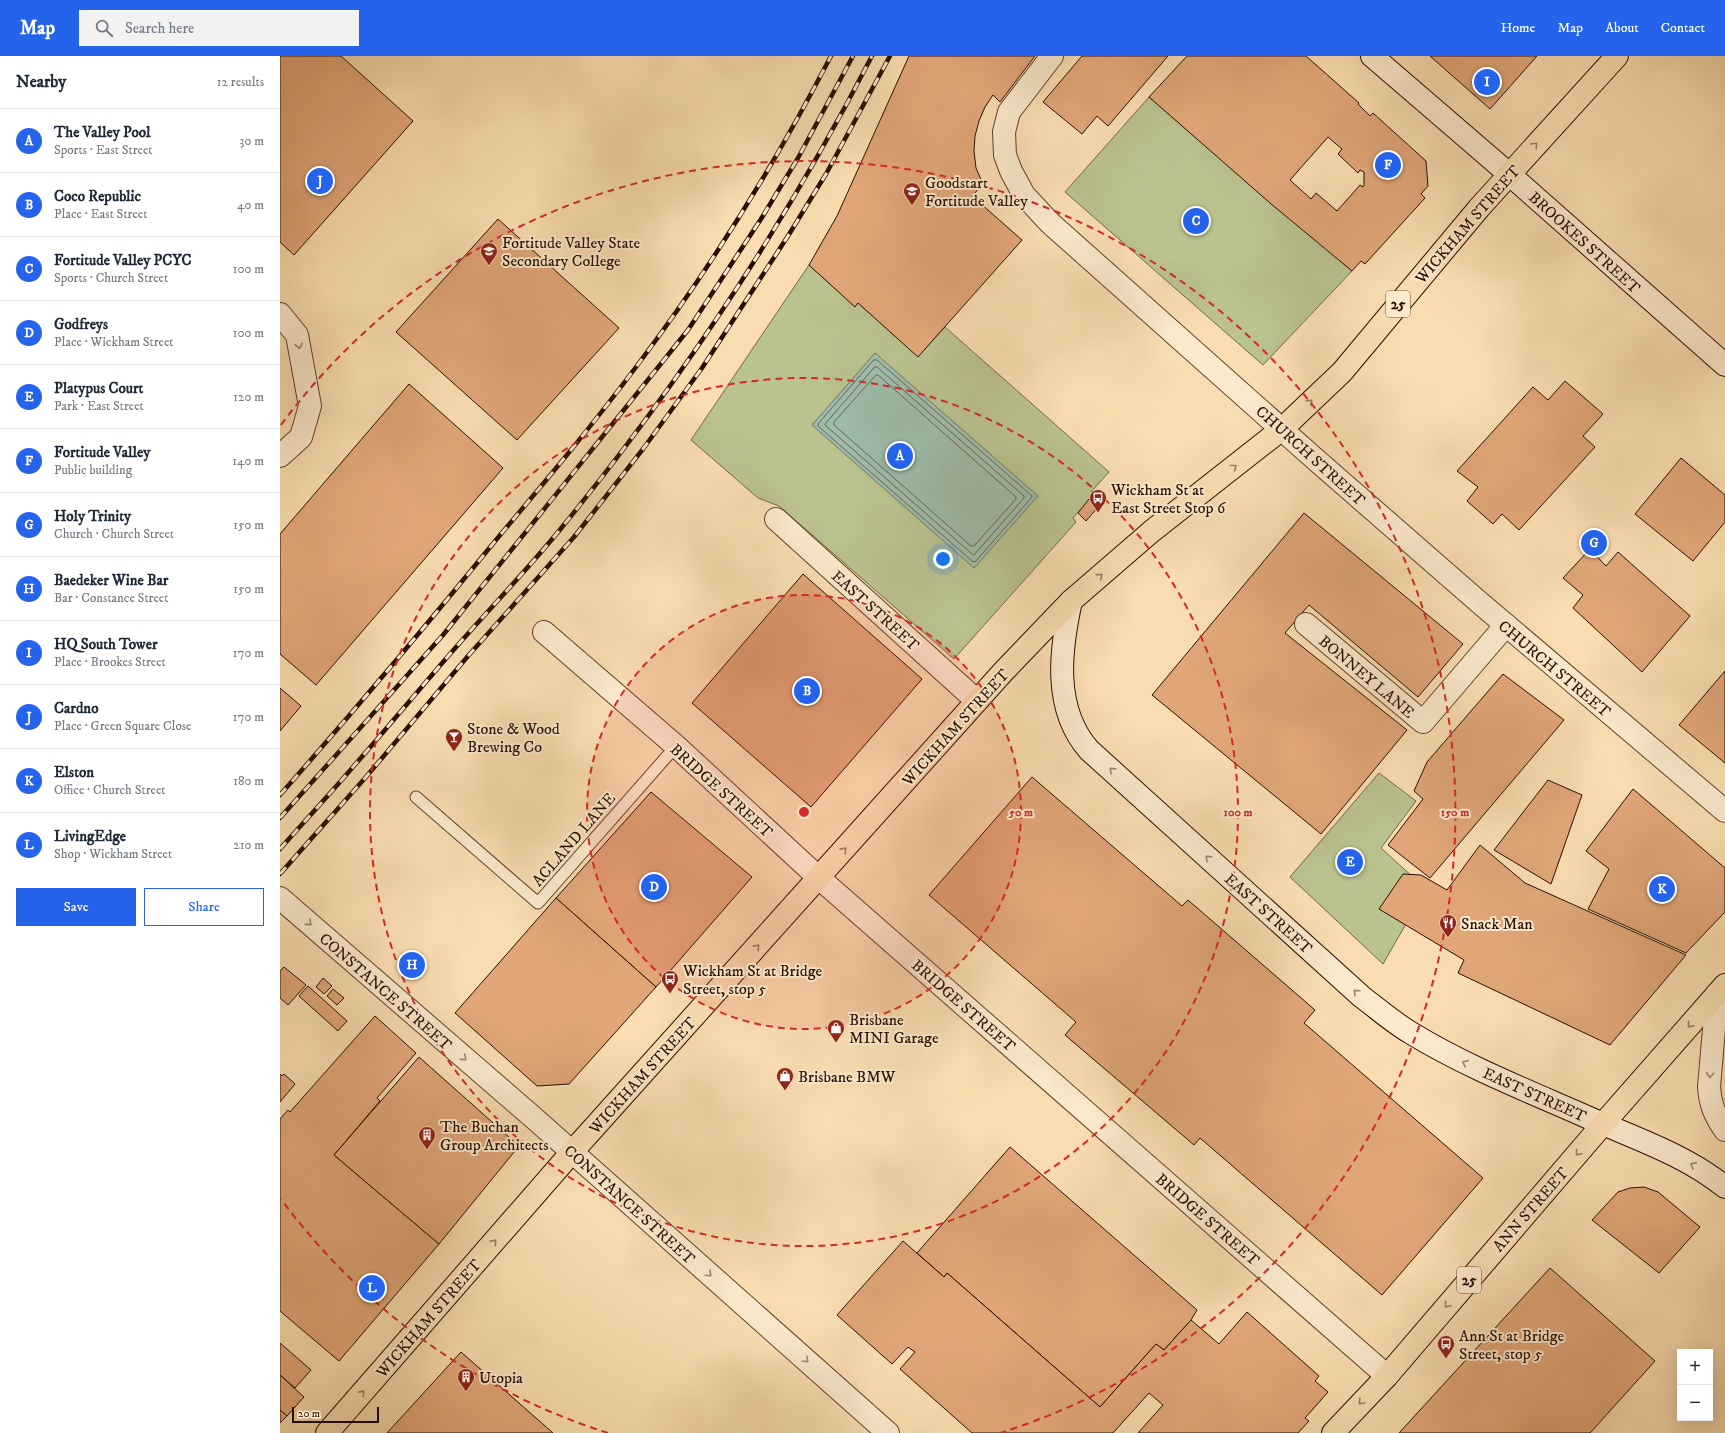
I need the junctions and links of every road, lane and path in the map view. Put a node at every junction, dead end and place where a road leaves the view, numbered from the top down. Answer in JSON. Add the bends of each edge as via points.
{"nodes":[{"id":1,"x":1052,"y":56,"type":"edge"},
{"id":2,"x":1372,"y":56,"type":"edge"},
{"id":3,"x":1617,"y":56,"type":"edge"},
{"id":4,"x":1509,"y":174,"type":"junction"},
{"id":5,"x":280,"y":314,"type":"edge"},
{"id":6,"x":1725,"y":365,"type":"edge"},
{"id":7,"x":1282,"y":429,"type":"junction"},
{"id":8,"x":280,"y":456,"type":"edge"},
{"id":9,"x":776,"y":519,"type":"dead end"},
{"id":10,"x":1071,"y":601,"type":"junction"},
{"id":11,"x":1306,"y":624,"type":"dead end"},
{"id":12,"x":1506,"y":625,"type":"junction"},
{"id":13,"x":544,"y":632,"type":"dead end"},
{"id":14,"x":977,"y":702,"type":"junction"},
{"id":15,"x":676,"y":746,"type":"junction"},
{"id":16,"x":416,"y":797,"type":"dead end"},
{"id":17,"x":1725,"y":812,"type":"edge"},
{"id":18,"x":819,"y":878,"type":"junction"},
{"id":19,"x":280,"y":898,"type":"edge"},
{"id":20,"x":1721,"y":989,"type":"edge"},
{"id":21,"x":1603,"y":1124,"type":"junction"},
{"id":22,"x":1725,"y":1130,"type":"edge"},
{"id":23,"x":572,"y":1152,"type":"junction"},
{"id":24,"x":1725,"y":1187,"type":"edge"},
{"id":25,"x":1387,"y":1376,"type":"junction"},
{"id":26,"x":327,"y":1433,"type":"edge"},
{"id":27,"x":888,"y":1433,"type":"edge"},
{"id":28,"x":1333,"y":1433,"type":"edge"}],
"edges":[{"from":1,"to":7,"type":"street","name":"CHURCH STREET","via":[[1009,112],[1004,132],[1005,156],[1024,195],[1050,223]]},
{"from":2,"to":4,"type":"street","name":"BROOKES STREET"},
{"from":4,"to":3,"type":"main road","name":"WICKHAM STREET","number":"25","one_way":true},
{"from":4,"to":6,"type":"street","name":"BROOKES STREET"},
{"from":7,"to":4,"type":"main road","name":"WICKHAM STREET","number":"25","one_way":true,"via":[[1342,372]]},
{"from":5,"to":8,"type":"street","one_way":true,"via":[[298,335],[310,406],[301,437]]},
{"from":10,"to":7,"type":"main road","name":"WICKHAM STREET","number":"25","one_way":true,"via":[[1152,531]]},
{"from":7,"to":12,"type":"street","name":"CHURCH STREET"},
{"from":9,"to":14,"type":"street","name":"EAST STREET"},
{"from":10,"to":14,"type":"main road","name":"WICKHAM STREET"},
{"from":21,"to":10,"type":"street","name":"EAST STREET","one_way":true,"via":[[1450,1056],[1409,1032],[1362,997],[1089,750],[1070,721],[1064,694],[1062,662]]},
{"from":11,"to":12,"type":"street","name":"BONNEY LANE","via":[[1423,722]]},
{"from":12,"to":17,"type":"street","name":"CHURCH STREET"},
{"from":13,"to":15,"type":"street","name":"BRIDGE STREET"},
{"from":18,"to":14,"type":"main road","name":"WICKHAM STREET","one_way":true},
{"from":15,"to":16,"type":"lane","name":"ACLAND LANE","via":[[538,903]]},
{"from":15,"to":18,"type":"street","name":"BRIDGE STREET"},
{"from":23,"to":18,"type":"main road","name":"WICKHAM STREET","one_way":true},
{"from":18,"to":25,"type":"street","name":"BRIDGE STREET"},
{"from":19,"to":23,"type":"street","name":"CONSTANCE STREET","one_way":true},
{"from":20,"to":21,"type":"main road","name":"ANN STREET","number":"25","one_way":true},
{"from":20,"to":22,"type":"street","one_way":true,"via":[[1709,1087],[1710,1101],[1717,1120]]},
{"from":24,"to":21,"type":"street","name":"EAST STREET","one_way":true,"via":[[1680,1158]]},
{"from":21,"to":25,"type":"main road","name":"ANN STREET","number":"25","one_way":true},
{"from":26,"to":23,"type":"main road","name":"WICKHAM STREET","one_way":true},
{"from":23,"to":27,"type":"street","name":"CONSTANCE STREET","one_way":true},
{"from":25,"to":28,"type":"main road","name":"ANN STREET","number":"25","one_way":true}]}
